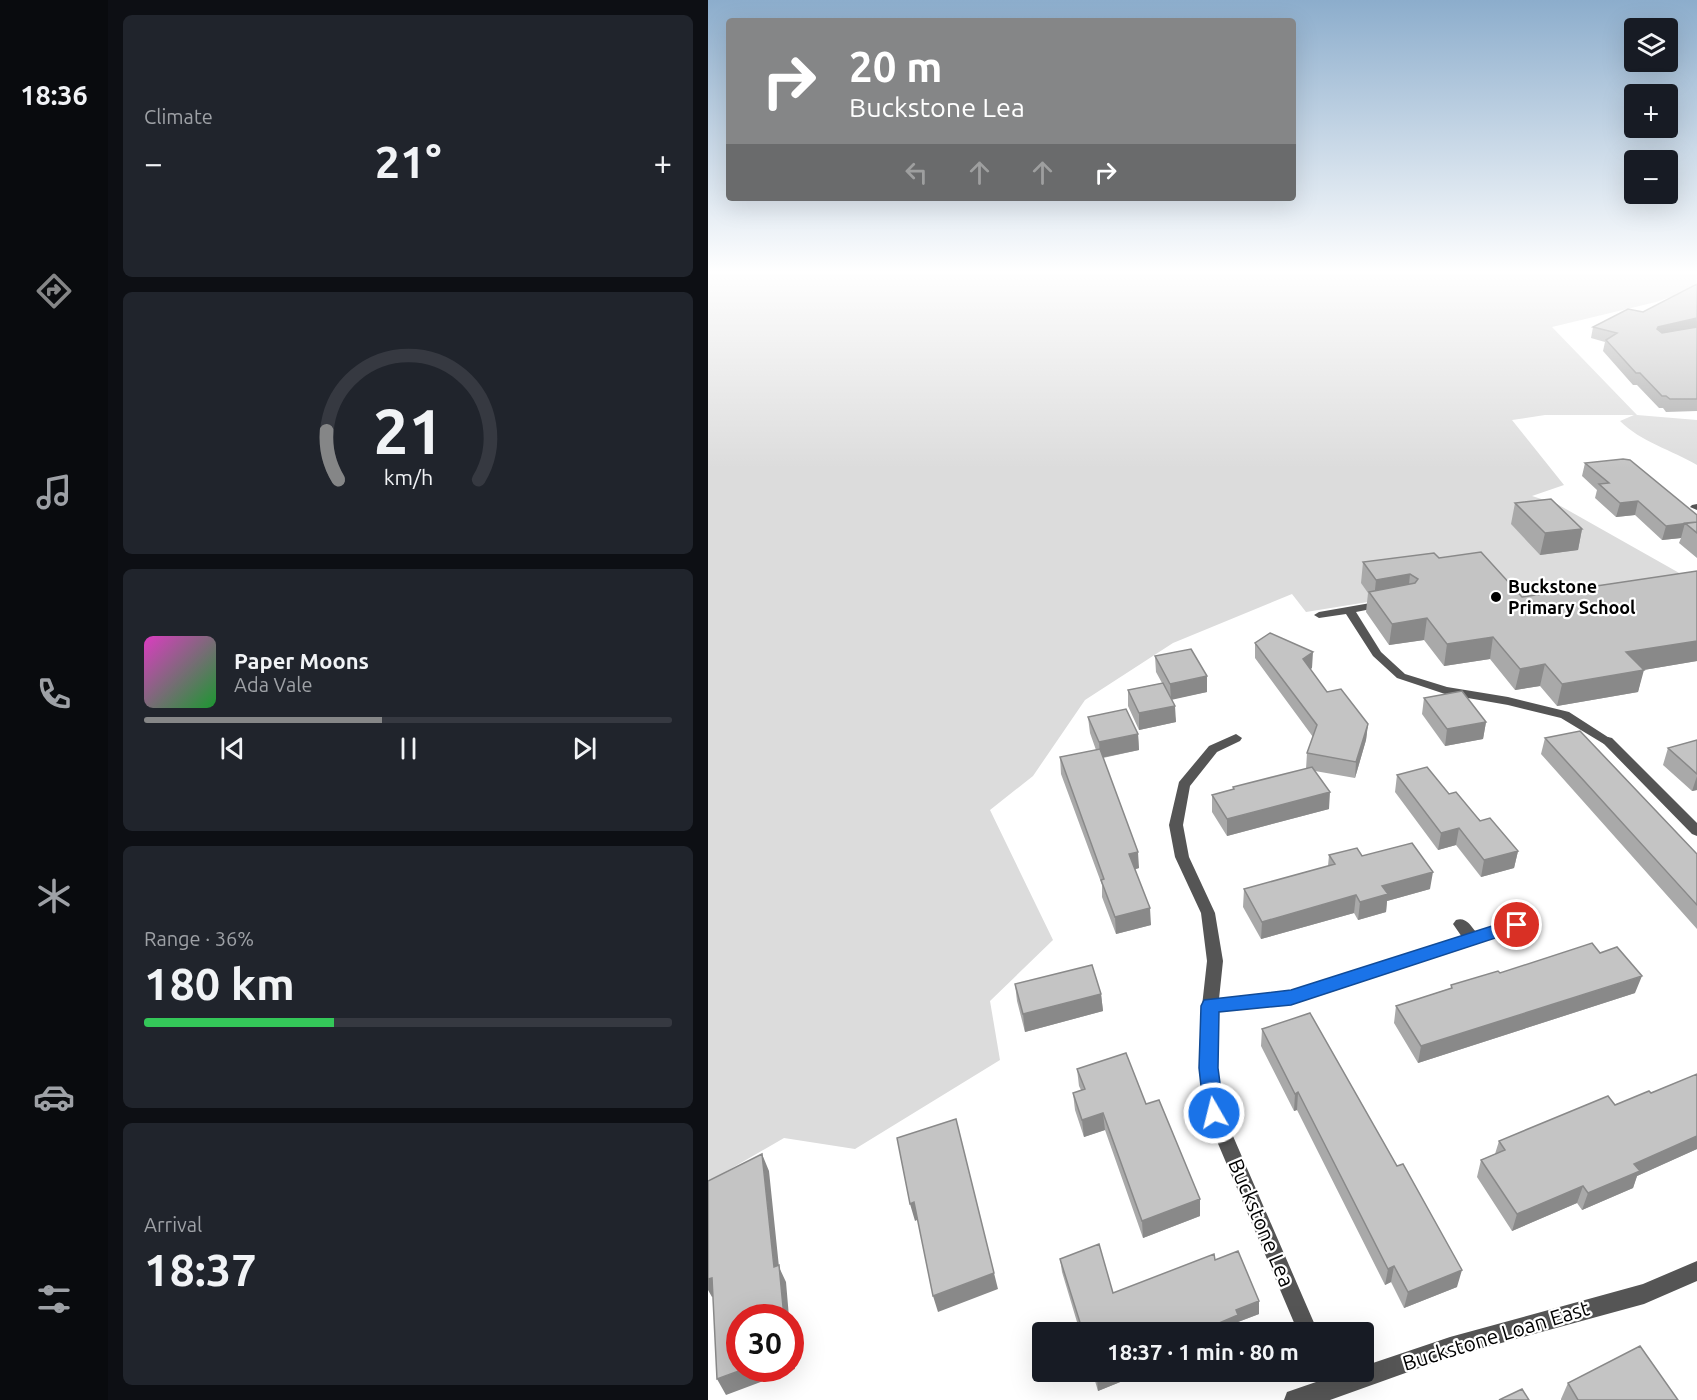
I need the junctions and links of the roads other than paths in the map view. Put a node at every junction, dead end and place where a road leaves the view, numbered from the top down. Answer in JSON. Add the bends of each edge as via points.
{"nodes":[{"id":1,"x":1396,"y":602,"type":"edge"},
{"id":2,"x":1348,"y":610,"type":"junction"},
{"id":3,"x":1318,"y":615,"type":"dead end"},
{"id":4,"x":1236,"y":738,"type":"dead end"},
{"id":5,"x":1697,"y":831,"type":"edge"},
{"id":6,"x":1461,"y":924,"type":"dead end"},
{"id":7,"x":1517,"y":925,"type":"dead end"},
{"id":8,"x":1473,"y":939,"type":"junction"},
{"id":9,"x":1210,"y":1006,"type":"junction"},
{"id":10,"x":1697,"y":1272,"type":"edge"},
{"id":11,"x":1304,"y":1322,"type":"edge"},
{"id":12,"x":1374,"y":1367,"type":"edge"},
{"id":13,"x":1323,"y":1382,"type":"edge"},
{"id":14,"x":1295,"y":1400,"type":"edge"}],
"edges":[{"from":1,"to":2,"type":"street"},
{"from":2,"to":3,"type":"street"},
{"from":2,"to":5,"type":"street","via":[[1377,654],[1401,676],[1446,690],[1565,715],[1608,741]]},
{"from":4,"to":9,"type":"street","name":"Buckstone Lea","via":[[1213,749],[1184,785],[1176,825],[1182,857],[1208,913],[1215,961]]},
{"from":6,"to":8,"type":"street"},
{"from":7,"to":8,"type":"street"},
{"from":8,"to":9,"type":"street","via":[[1291,998]]},
{"from":9,"to":11,"type":"street","name":"Buckstone Lea","via":[[1208,1068],[1214,1113]]},
{"from":10,"to":12,"type":"street","name":"Buckstone Loan East","via":[[1644,1294]]},
{"from":13,"to":14,"type":"street","name":"Buckstone Loan East"}]}
